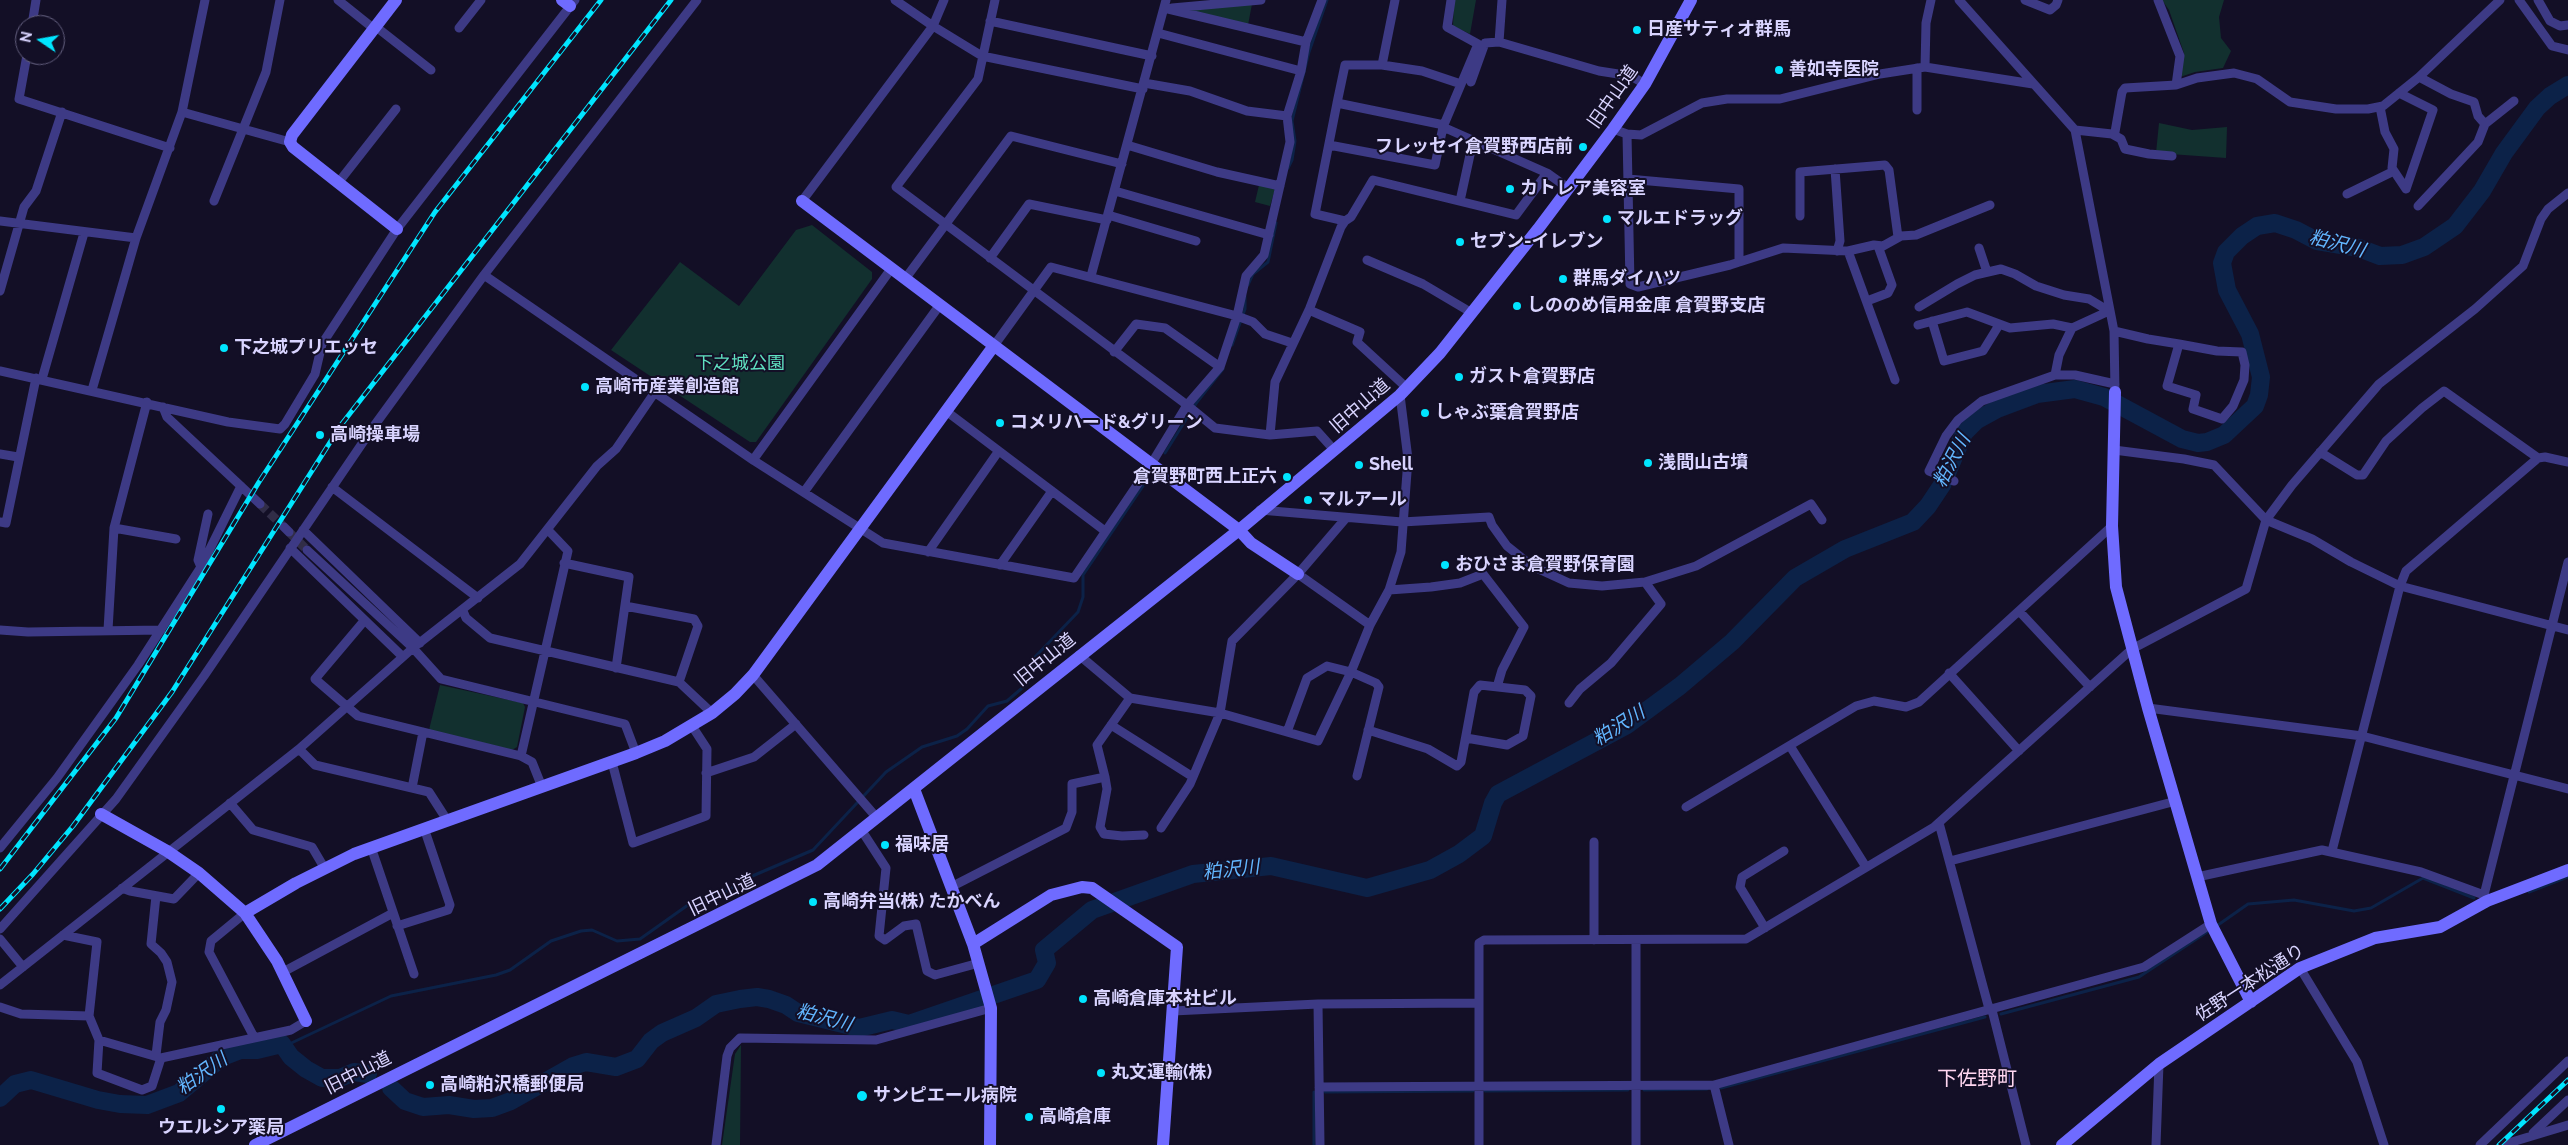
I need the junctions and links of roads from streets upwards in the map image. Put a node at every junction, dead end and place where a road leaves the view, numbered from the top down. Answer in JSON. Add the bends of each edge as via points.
{"nodes":[{"id":1,"x":36,"y":0,"type":"edge"},
{"id":2,"x":205,"y":0,"type":"edge"},
{"id":3,"x":280,"y":0,"type":"edge"},
{"id":4,"x":338,"y":0,"type":"edge"},
{"id":5,"x":396,"y":0,"type":"edge"},
{"id":6,"x":481,"y":0,"type":"edge"},
{"id":7,"x":697,"y":0,"type":"edge"},
{"id":8,"x":896,"y":0,"type":"edge"},
{"id":9,"x":944,"y":0,"type":"edge"},
{"id":10,"x":995,"y":0,"type":"edge"},
{"id":11,"x":1262,"y":0,"type":"edge"},
{"id":12,"x":1322,"y":0,"type":"edge"},
{"id":13,"x":1395,"y":0,"type":"edge"},
{"id":14,"x":1451,"y":0,"type":"edge"},
{"id":15,"x":1502,"y":0,"type":"edge"},
{"id":16,"x":1691,"y":0,"type":"edge"},
{"id":17,"x":1931,"y":0,"type":"edge"},
{"id":18,"x":1959,"y":0,"type":"edge"},
{"id":19,"x":2025,"y":0,"type":"edge"},
{"id":20,"x":2058,"y":0,"type":"edge"},
{"id":21,"x":2158,"y":0,"type":"edge"},
{"id":22,"x":2500,"y":0,"type":"edge"},
{"id":23,"x":2519,"y":0,"type":"edge"},
{"id":24,"x":2538,"y":0,"type":"edge"},
{"id":25,"x":569,"y":2,"type":"edge"},
{"id":26,"x":1165,"y":4,"type":"edge"},
{"id":27,"x":34,"y":15,"type":"edge"},
{"id":28,"x":990,"y":21,"type":"junction"},
{"id":29,"x":932,"y":26,"type":"junction"},
{"id":30,"x":2568,"y":26,"type":"edge"},
{"id":31,"x":374,"y":27,"type":"junction"},
{"id":32,"x":459,"y":28,"type":"dead end"},
{"id":33,"x":1158,"y":34,"type":"junction"},
{"id":34,"x":1306,"y":42,"type":"junction"},
{"id":35,"x":1499,"y":42,"type":"junction"},
{"id":36,"x":2568,"y":50,"type":"edge"},
{"id":37,"x":982,"y":56,"type":"junction"},
{"id":38,"x":1152,"y":56,"type":"junction"},
{"id":39,"x":25,"y":65,"type":"edge"},
{"id":40,"x":1382,"y":65,"type":"junction"},
{"id":41,"x":1921,"y":67,"type":"junction"},
{"id":42,"x":431,"y":70,"type":"dead end"},
{"id":43,"x":1302,"y":71,"type":"junction"},
{"id":44,"x":2419,"y":77,"type":"junction"},
{"id":45,"x":1471,"y":82,"type":"dead end"},
{"id":46,"x":1462,"y":84,"type":"junction"},
{"id":47,"x":1644,"y":84,"type":"junction"},
{"id":48,"x":2032,"y":84,"type":"junction"},
{"id":49,"x":2176,"y":85,"type":"junction"},
{"id":50,"x":1144,"y":86,"type":"junction"},
{"id":51,"x":2398,"y":93,"type":"junction"},
{"id":52,"x":2514,"y":101,"type":"dead end"},
{"id":53,"x":1337,"y":103,"type":"junction"},
{"id":54,"x":2380,"y":107,"type":"junction"},
{"id":55,"x":396,"y":109,"type":"dead end"},
{"id":56,"x":1917,"y":110,"type":"dead end"},
{"id":57,"x":62,"y":112,"type":"junction"},
{"id":58,"x":182,"y":112,"type":"junction"},
{"id":59,"x":1287,"y":116,"type":"junction"},
{"id":60,"x":2485,"y":124,"type":"junction"},
{"id":61,"x":1444,"y":126,"type":"junction"},
{"id":62,"x":243,"y":129,"type":"junction"},
{"id":63,"x":1613,"y":129,"type":"junction"},
{"id":64,"x":2075,"y":130,"type":"junction"},
{"id":65,"x":1627,"y":134,"type":"junction"},
{"id":66,"x":2112,"y":134,"type":"junction"},
{"id":67,"x":1473,"y":141,"type":"junction"},
{"id":68,"x":290,"y":142,"type":"junction"},
{"id":69,"x":1127,"y":145,"type":"junction"},
{"id":70,"x":1329,"y":145,"type":"junction"},
{"id":71,"x":170,"y":148,"type":"junction"},
{"id":72,"x":2172,"y":156,"type":"dead end"},
{"id":73,"x":1122,"y":164,"type":"junction"},
{"id":74,"x":1835,"y":169,"type":"junction"},
{"id":75,"x":2394,"y":171,"type":"junction"},
{"id":76,"x":1547,"y":173,"type":"junction"},
{"id":77,"x":1628,"y":179,"type":"junction"},
{"id":78,"x":338,"y":182,"type":"junction"},
{"id":79,"x":1280,"y":186,"type":"junction"},
{"id":80,"x":1568,"y":188,"type":"junction"},
{"id":81,"x":1114,"y":191,"type":"junction"},
{"id":82,"x":2347,"y":194,"type":"dead end"},
{"id":83,"x":2568,"y":194,"type":"edge"},
{"id":84,"x":214,"y":201,"type":"dead end"},
{"id":85,"x":802,"y":201,"type":"joint"},
{"id":86,"x":1460,"y":201,"type":"junction"},
{"id":87,"x":1990,"y":206,"type":"dead end"},
{"id":88,"x":2418,"y":206,"type":"dead end"},
{"id":89,"x":1800,"y":216,"type":"dead end"},
{"id":90,"x":1108,"y":218,"type":"junction"},
{"id":91,"x":0,"y":221,"type":"edge"},
{"id":92,"x":1345,"y":221,"type":"junction"},
{"id":93,"x":18,"y":224,"type":"junction"},
{"id":94,"x":944,"y":224,"type":"junction"},
{"id":95,"x":397,"y":229,"type":"junction"},
{"id":96,"x":84,"y":233,"type":"junction"},
{"id":97,"x":1269,"y":235,"type":"junction"},
{"id":98,"x":1898,"y":237,"type":"junction"},
{"id":99,"x":136,"y":238,"type":"junction"},
{"id":100,"x":1196,"y":241,"type":"dead end"},
{"id":101,"x":1878,"y":246,"type":"junction"},
{"id":102,"x":1979,"y":248,"type":"dead end"},
{"id":103,"x":1836,"y":251,"type":"junction"},
{"id":104,"x":1848,"y":251,"type":"junction"},
{"id":105,"x":0,"y":257,"type":"edge"},
{"id":106,"x":10,"y":258,"type":"junction"},
{"id":107,"x":990,"y":258,"type":"junction"},
{"id":108,"x":1367,"y":260,"type":"dead end"},
{"id":109,"x":1739,"y":262,"type":"junction"},
{"id":110,"x":891,"y":269,"type":"junction"},
{"id":111,"x":1988,"y":272,"type":"junction"},
{"id":112,"x":484,"y":276,"type":"junction"},
{"id":113,"x":1092,"y":276,"type":"junction"},
{"id":114,"x":904,"y":279,"type":"junction"},
{"id":115,"x":1033,"y":290,"type":"junction"},
{"id":116,"x":0,"y":291,"type":"edge"},
{"id":117,"x":1867,"y":301,"type":"junction"},
{"id":118,"x":939,"y":306,"type":"junction"},
{"id":119,"x":1920,"y":307,"type":"dead end"},
{"id":120,"x":1309,"y":310,"type":"junction"},
{"id":121,"x":2109,"y":310,"type":"junction"},
{"id":122,"x":1472,"y":313,"type":"junction"},
{"id":123,"x":1236,"y":316,"type":"junction"},
{"id":124,"x":1932,"y":321,"type":"junction"},
{"id":125,"x":1918,"y":325,"type":"dead end"},
{"id":126,"x":1999,"y":325,"type":"junction"},
{"id":127,"x":2072,"y":328,"type":"junction"},
{"id":128,"x":2114,"y":331,"type":"junction"},
{"id":129,"x":1292,"y":343,"type":"junction"},
{"id":130,"x":2179,"y":344,"type":"junction"},
{"id":131,"x":993,"y":347,"type":"junction"},
{"id":132,"x":1114,"y":352,"type":"junction"},
{"id":133,"x":1220,"y":367,"type":"junction"},
{"id":134,"x":0,"y":371,"type":"edge"},
{"id":135,"x":2054,"y":375,"type":"junction"},
{"id":136,"x":39,"y":379,"type":"junction"},
{"id":137,"x":1895,"y":380,"type":"dead end"},
{"id":138,"x":2115,"y":388,"type":"junction"},
{"id":139,"x":92,"y":390,"type":"junction"},
{"id":140,"x":655,"y":392,"type":"junction"},
{"id":141,"x":1404,"y":392,"type":"junction"},
{"id":142,"x":147,"y":402,"type":"junction"},
{"id":143,"x":1187,"y":404,"type":"junction"},
{"id":144,"x":163,"y":407,"type":"junction"},
{"id":145,"x":946,"y":411,"type":"junction"},
{"id":146,"x":1270,"y":435,"type":"junction"},
{"id":147,"x":2114,"y":450,"type":"junction"},
{"id":148,"x":1335,"y":451,"type":"junction"},
{"id":149,"x":998,"y":452,"type":"junction"},
{"id":150,"x":2320,"y":452,"type":"junction"},
{"id":151,"x":0,"y":454,"type":"edge"},
{"id":152,"x":18,"y":457,"type":"junction"},
{"id":153,"x":2538,"y":458,"type":"junction"},
{"id":154,"x":752,"y":460,"type":"junction"},
{"id":155,"x":2568,"y":462,"type":"edge"},
{"id":156,"x":1150,"y":466,"type":"junction"},
{"id":157,"x":1954,"y":481,"type":"dead end"},
{"id":158,"x":241,"y":486,"type":"junction"},
{"id":159,"x":332,"y":487,"type":"junction"},
{"id":160,"x":1052,"y":491,"type":"junction"},
{"id":161,"x":804,"y":492,"type":"junction"},
{"id":162,"x":260,"y":504,"type":"tunnel mouth"},
{"id":163,"x":1260,"y":510,"type":"junction"},
{"id":164,"x":208,"y":514,"type":"dead end"},
{"id":165,"x":1346,"y":518,"type":"junction"},
{"id":166,"x":1822,"y":520,"type":"dead end"},
{"id":167,"x":2266,"y":520,"type":"junction"},
{"id":168,"x":0,"y":522,"type":"edge"},
{"id":169,"x":1402,"y":522,"type":"junction"},
{"id":170,"x":2112,"y":526,"type":"junction"},
{"id":171,"x":114,"y":528,"type":"junction"},
{"id":172,"x":303,"y":530,"type":"junction"},
{"id":173,"x":548,"y":530,"type":"junction"},
{"id":174,"x":861,"y":530,"type":"junction"},
{"id":175,"x":1238,"y":530,"type":"junction"},
{"id":176,"x":1105,"y":531,"type":"junction"},
{"id":177,"x":176,"y":539,"type":"dead end"},
{"id":178,"x":290,"y":548,"type":"junction"},
{"id":179,"x":307,"y":550,"type":"tunnel mouth"},
{"id":180,"x":928,"y":552,"type":"junction"},
{"id":181,"x":2568,"y":562,"type":"edge"},
{"id":182,"x":564,"y":563,"type":"junction"},
{"id":183,"x":1000,"y":564,"type":"junction"},
{"id":184,"x":201,"y":566,"type":"junction"},
{"id":185,"x":1298,"y":574,"type":"junction"},
{"id":186,"x":1645,"y":582,"type":"junction"},
{"id":187,"x":2400,"y":586,"type":"junction"},
{"id":188,"x":1389,"y":590,"type":"junction"},
{"id":189,"x":478,"y":598,"type":"junction"},
{"id":190,"x":625,"y":606,"type":"junction"},
{"id":191,"x":463,"y":611,"type":"junction"},
{"id":192,"x":2019,"y":611,"type":"junction"},
{"id":193,"x":364,"y":621,"type":"junction"},
{"id":194,"x":1370,"y":625,"type":"junction"},
{"id":195,"x":2552,"y":626,"type":"junction"},
{"id":196,"x":0,"y":630,"type":"edge"},
{"id":197,"x":108,"y":630,"type":"junction"},
{"id":198,"x":161,"y":630,"type":"junction"},
{"id":199,"x":2568,"y":630,"type":"edge"},
{"id":200,"x":416,"y":646,"type":"junction"},
{"id":201,"x":2132,"y":649,"type":"junction"},
{"id":202,"x":545,"y":651,"type":"junction"},
{"id":203,"x":1079,"y":655,"type":"junction"},
{"id":204,"x":403,"y":657,"type":"junction"},
{"id":205,"x":616,"y":668,"type":"junction"},
{"id":206,"x":1351,"y":672,"type":"junction"},
{"id":207,"x":1949,"y":673,"type":"junction"},
{"id":208,"x":753,"y":675,"type":"junction"},
{"id":209,"x":679,"y":682,"type":"junction"},
{"id":210,"x":1497,"y":687,"type":"junction"},
{"id":211,"x":2090,"y":687,"type":"junction"},
{"id":212,"x":1130,"y":698,"type":"junction"},
{"id":213,"x":533,"y":701,"type":"junction"},
{"id":214,"x":1569,"y":703,"type":"dead end"},
{"id":215,"x":346,"y":706,"type":"junction"},
{"id":216,"x":2148,"y":708,"type":"junction"},
{"id":217,"x":712,"y":713,"type":"junction"},
{"id":218,"x":1220,"y":713,"type":"junction"},
{"id":219,"x":796,"y":724,"type":"junction"},
{"id":220,"x":1111,"y":725,"type":"junction"},
{"id":221,"x":692,"y":726,"type":"junction"},
{"id":222,"x":1368,"y":730,"type":"junction"},
{"id":223,"x":423,"y":732,"type":"junction"},
{"id":224,"x":1287,"y":732,"type":"junction"},
{"id":225,"x":2362,"y":736,"type":"junction"},
{"id":226,"x":1466,"y":738,"type":"junction"},
{"id":227,"x":1790,"y":746,"type":"junction"},
{"id":228,"x":299,"y":749,"type":"junction"},
{"id":229,"x":2019,"y":751,"type":"junction"},
{"id":230,"x":636,"y":753,"type":"junction"},
{"id":231,"x":521,"y":756,"type":"junction"},
{"id":232,"x":612,"y":762,"type":"junction"},
{"id":233,"x":706,"y":773,"type":"junction"},
{"id":234,"x":1357,"y":776,"type":"dead end"},
{"id":235,"x":2514,"y":776,"type":"junction"},
{"id":236,"x":1105,"y":777,"type":"junction"},
{"id":237,"x":1193,"y":777,"type":"junction"},
{"id":238,"x":542,"y":787,"type":"junction"},
{"id":239,"x":412,"y":788,"type":"junction"},
{"id":240,"x":914,"y":789,"type":"junction"},
{"id":241,"x":2568,"y":789,"type":"edge"},
{"id":242,"x":2176,"y":801,"type":"junction"},
{"id":243,"x":230,"y":803,"type":"junction"},
{"id":244,"x":1686,"y":807,"type":"dead end"},
{"id":245,"x":101,"y":814,"type":"junction"},
{"id":246,"x":877,"y":818,"type":"junction"},
{"id":247,"x":447,"y":820,"type":"junction"},
{"id":248,"x":1939,"y":823,"type":"junction"},
{"id":249,"x":424,"y":828,"type":"junction"},
{"id":250,"x":1161,"y":828,"type":"dead end"},
{"id":251,"x":862,"y":831,"type":"junction"},
{"id":252,"x":1144,"y":835,"type":"dead end"},
{"id":253,"x":1594,"y":842,"type":"dead end"},
{"id":254,"x":371,"y":847,"type":"junction"},
{"id":255,"x":0,"y":848,"type":"edge"},
{"id":256,"x":167,"y":850,"type":"junction"},
{"id":257,"x":1784,"y":851,"type":"dead end"},
{"id":258,"x":2332,"y":852,"type":"junction"},
{"id":259,"x":1950,"y":861,"type":"junction"},
{"id":260,"x":1866,"y":867,"type":"junction"},
{"id":261,"x":325,"y":869,"type":"junction"},
{"id":262,"x":2568,"y":870,"type":"edge"},
{"id":263,"x":199,"y":873,"type":"junction"},
{"id":264,"x":2197,"y":877,"type":"junction"},
{"id":265,"x":951,"y":886,"type":"junction"},
{"id":266,"x":122,"y":888,"type":"junction"},
{"id":267,"x":156,"y":896,"type":"junction"},
{"id":268,"x":2485,"y":898,"type":"junction"},
{"id":269,"x":245,"y":913,"type":"junction"},
{"id":270,"x":393,"y":913,"type":"junction"},
{"id":271,"x":2212,"y":924,"type":"junction"},
{"id":272,"x":397,"y":926,"type":"junction"},
{"id":273,"x":1765,"y":928,"type":"junction"},
{"id":274,"x":0,"y":929,"type":"edge"},
{"id":275,"x":63,"y":935,"type":"junction"},
{"id":276,"x":0,"y":939,"type":"edge"},
{"id":277,"x":1594,"y":940,"type":"junction"},
{"id":278,"x":1636,"y":940,"type":"junction"},
{"id":279,"x":973,"y":944,"type":"junction"},
{"id":280,"x":979,"y":963,"type":"junction"},
{"id":281,"x":22,"y":967,"type":"junction"},
{"id":282,"x":2300,"y":968,"type":"junction"},
{"id":283,"x":283,"y":972,"type":"junction"},
{"id":284,"x":414,"y":974,"type":"dead end"},
{"id":285,"x":0,"y":985,"type":"edge"},
{"id":286,"x":2251,"y":1002,"type":"junction"},
{"id":287,"x":1478,"y":1003,"type":"junction"},
{"id":288,"x":990,"y":1004,"type":"junction"},
{"id":289,"x":1318,"y":1004,"type":"junction"},
{"id":290,"x":0,"y":1007,"type":"edge"},
{"id":291,"x":1992,"y":1010,"type":"junction"},
{"id":292,"x":1173,"y":1011,"type":"junction"},
{"id":293,"x":89,"y":1016,"type":"junction"},
{"id":294,"x":306,"y":1021,"type":"joint"},
{"id":295,"x":254,"y":1037,"type":"junction"},
{"id":296,"x":99,"y":1040,"type":"junction"},
{"id":297,"x":158,"y":1057,"type":"junction"},
{"id":298,"x":2568,"y":1061,"type":"edge"},
{"id":299,"x":2159,"y":1064,"type":"junction"},
{"id":300,"x":1636,"y":1085,"type":"junction"},
{"id":301,"x":1714,"y":1085,"type":"junction"},
{"id":302,"x":1479,"y":1086,"type":"junction"},
{"id":303,"x":1319,"y":1087,"type":"junction"},
{"id":304,"x":2568,"y":1100,"type":"edge"},
{"id":305,"x":2568,"y":1125,"type":"edge"},
{"id":306,"x":2531,"y":1135,"type":"junction"},
{"id":307,"x":255,"y":1145,"type":"edge"},
{"id":308,"x":716,"y":1145,"type":"edge"},
{"id":309,"x":990,"y":1145,"type":"edge"},
{"id":310,"x":1164,"y":1145,"type":"edge"},
{"id":311,"x":1320,"y":1145,"type":"edge"},
{"id":312,"x":1479,"y":1145,"type":"edge"},
{"id":313,"x":1636,"y":1145,"type":"edge"},
{"id":314,"x":1729,"y":1145,"type":"edge"},
{"id":315,"x":2026,"y":1145,"type":"edge"},
{"id":316,"x":2062,"y":1145,"type":"edge"},
{"id":317,"x":2156,"y":1145,"type":"edge"},
{"id":318,"x":2384,"y":1145,"type":"edge"},
{"id":319,"x":2480,"y":1145,"type":"edge"},
{"id":320,"x":2502,"y":1145,"type":"edge"},
{"id":321,"x":2520,"y":1145,"type":"edge"}],
"edges":[{"from":1,"to":27,"type":"street"},
{"from":2,"to":58,"type":"street"},
{"from":3,"to":62,"type":"street","via":[[266,72]]},
{"from":4,"to":31,"type":"street"},
{"from":5,"to":31,"type":"street"},
{"from":6,"to":32,"type":"street"},
{"from":7,"to":112,"type":"street"},
{"from":8,"to":29,"type":"street"},
{"from":9,"to":29,"type":"street"},
{"from":10,"to":28,"type":"street"},
{"from":11,"to":26,"type":"street"},
{"from":12,"to":34,"type":"street"},
{"from":13,"to":40,"type":"street"},
{"from":14,"to":46,"type":"street","via":[[1447,27],[1478,44]]},
{"from":15,"to":35,"type":"street"},
{"from":16,"to":47,"type":"street","name":"旧中山道"},
{"from":17,"to":41,"type":"street"},
{"from":18,"to":48,"type":"street"},
{"from":19,"to":20,"type":"street","via":[[2050,10]]},
{"from":21,"to":49,"type":"street","via":[[2180,56]]},
{"from":22,"to":44,"type":"street"},
{"from":23,"to":36,"type":"street","via":[[2552,46]]},
{"from":24,"to":30,"type":"street","via":[[2550,21]]},
{"from":25,"to":95,"type":"street"},
{"from":26,"to":33,"type":"street"},
{"from":26,"to":34,"type":"street"},
{"from":28,"to":37,"type":"street"},
{"from":28,"to":38,"type":"street"},
{"from":29,"to":37,"type":"street"},
{"from":29,"to":85,"type":"street"},
{"from":31,"to":42,"type":"street"},
{"from":31,"to":68,"type":"street","via":[[292,134]]},
{"from":33,"to":38,"type":"street"},
{"from":33,"to":43,"type":"street"},
{"from":34,"to":43,"type":"street"},
{"from":35,"to":45,"type":"street","via":[[1485,43]]},
{"from":35,"to":47,"type":"street","via":[[1599,71],[1631,76]]},
{"from":37,"to":50,"type":"street"},
{"from":37,"to":94,"type":"street","via":[[978,79],[896,187]]},
{"from":38,"to":50,"type":"street"},
{"from":39,"to":57,"type":"street","via":[[19,99]]},
{"from":40,"to":46,"type":"street","via":[[1422,71]]},
{"from":40,"to":53,"type":"street","via":[[1345,65]]},
{"from":41,"to":48,"type":"street"},
{"from":41,"to":56,"type":"street"},
{"from":41,"to":65,"type":"street","via":[[1780,99],[1727,99],[1702,103],[1641,134]]},
{"from":43,"to":59,"type":"street"},
{"from":44,"to":51,"type":"street"},
{"from":44,"to":60,"type":"street","via":[[2474,102],[2478,116]]},
{"from":46,"to":61,"type":"street"},
{"from":47,"to":63,"type":"street","name":"旧中山道"},
{"from":48,"to":64,"type":"street"},
{"from":49,"to":54,"type":"street","via":[[2197,78],[2234,73],[2257,80],[2290,102],[2336,109]]},
{"from":49,"to":66,"type":"street","via":[[2125,88]]},
{"from":50,"to":59,"type":"street","via":[[1190,91],[1247,111]]},
{"from":50,"to":69,"type":"street"},
{"from":51,"to":54,"type":"street"},
{"from":51,"to":75,"type":"street","via":[[2433,110],[2406,189]]},
{"from":52,"to":60,"type":"street"},
{"from":53,"to":61,"type":"street"},
{"from":53,"to":70,"type":"street"},
{"from":54,"to":75,"type":"street","via":[[2385,132],[2394,149]]},
{"from":55,"to":78,"type":"street"},
{"from":57,"to":71,"type":"street"},
{"from":57,"to":93,"type":"street","via":[[36,191],[24,207]]},
{"from":58,"to":62,"type":"street"},
{"from":58,"to":71,"type":"street"},
{"from":59,"to":79,"type":"street","via":[[1290,142]]},
{"from":60,"to":88,"type":"street","via":[[2478,142]]},
{"from":61,"to":67,"type":"street"},
{"from":61,"to":70,"type":"street","via":[[1435,166]]},
{"from":62,"to":68,"type":"street"},
{"from":62,"to":84,"type":"street"},
{"from":63,"to":65,"type":"street"},
{"from":63,"to":80,"type":"street","name":"旧中山道"},
{"from":64,"to":66,"type":"street"},
{"from":64,"to":121,"type":"street"},
{"from":65,"to":77,"type":"street"},
{"from":66,"to":72,"type":"street","via":[[2121,139],[2125,149]]},
{"from":67,"to":76,"type":"street"},
{"from":67,"to":86,"type":"street"},
{"from":68,"to":78,"type":"street"},
{"from":69,"to":73,"type":"street"},
{"from":69,"to":79,"type":"street","via":[[1217,172]]},
{"from":70,"to":92,"type":"street","via":[[1315,214]]},
{"from":71,"to":99,"type":"street"},
{"from":73,"to":81,"type":"street"},
{"from":73,"to":94,"type":"street","via":[[1011,136]]},
{"from":74,"to":89,"type":"street","via":[[1800,172]]},
{"from":74,"to":98,"type":"street","via":[[1885,165],[1889,170]]},
{"from":74,"to":103,"type":"street","via":[[1840,241]]},
{"from":75,"to":82,"type":"street"},
{"from":76,"to":80,"type":"street"},
{"from":76,"to":86,"type":"street","via":[[1516,215]]},
{"from":77,"to":109,"type":"street","via":[[1739,189]]},
{"from":77,"to":109,"type":"street","via":[[1630,284],[1638,287],[1660,283]]},
{"from":78,"to":95,"type":"street"},
{"from":79,"to":97,"type":"street"},
{"from":80,"to":122,"type":"street","name":"旧中山道"},
{"from":81,"to":90,"type":"street"},
{"from":81,"to":97,"type":"street"},
{"from":83,"to":150,"type":"street","via":[[2548,209],[2541,219],[2523,266],[2475,309],[2379,384]]},
{"from":85,"to":110,"type":"street"},
{"from":86,"to":92,"type":"street","via":[[1373,180]]},
{"from":87,"to":98,"type":"street","via":[[1916,235]]},
{"from":90,"to":100,"type":"street"},
{"from":90,"to":107,"type":"street","via":[[1029,204]]},
{"from":90,"to":113,"type":"street"},
{"from":91,"to":93,"type":"street"},
{"from":92,"to":120,"type":"street"},
{"from":93,"to":96,"type":"street"},
{"from":93,"to":106,"type":"street"},
{"from":94,"to":107,"type":"street"},
{"from":94,"to":114,"type":"street"},
{"from":95,"to":144,"type":"street","via":[[322,344],[315,374],[280,429],[228,422]]},
{"from":96,"to":99,"type":"street"},
{"from":96,"to":136,"type":"street"},
{"from":97,"to":123,"type":"street","via":[[1264,255],[1246,276]]},
{"from":98,"to":101,"type":"street"},
{"from":99,"to":139,"type":"street"},
{"from":101,"to":104,"type":"street"},
{"from":101,"to":117,"type":"street","via":[[1892,285],[1888,293]]},
{"from":102,"to":111,"type":"street"},
{"from":103,"to":104,"type":"street"},
{"from":103,"to":109,"type":"street","via":[[1783,248]]},
{"from":104,"to":117,"type":"street"},
{"from":105,"to":106,"type":"street"},
{"from":106,"to":116,"type":"street"},
{"from":107,"to":115,"type":"street"},
{"from":108,"to":122,"type":"street","via":[[1424,284]]},
{"from":110,"to":114,"type":"street"},
{"from":110,"to":154,"type":"street"},
{"from":111,"to":119,"type":"street","via":[[1957,284]]},
{"from":111,"to":121,"type":"street","via":[[2009,271],[2036,286],[2064,295],[2089,298]]},
{"from":112,"to":140,"type":"street"},
{"from":112,"to":159,"type":"street"},
{"from":113,"to":115,"type":"street","via":[[1051,267]]},
{"from":113,"to":123,"type":"street"},
{"from":114,"to":118,"type":"street"},
{"from":115,"to":131,"type":"street"},
{"from":115,"to":132,"type":"street"},
{"from":117,"to":137,"type":"street"},
{"from":118,"to":131,"type":"street"},
{"from":118,"to":161,"type":"street"},
{"from":120,"to":129,"type":"street"},
{"from":120,"to":141,"type":"street","via":[[1360,332],[1357,342]]},
{"from":121,"to":127,"type":"street"},
{"from":121,"to":128,"type":"street"},
{"from":122,"to":141,"type":"street","name":"旧中山道"},
{"from":123,"to":129,"type":"street","via":[[1252,322],[1265,334]]},
{"from":123,"to":133,"type":"street"},
{"from":124,"to":125,"type":"street"},
{"from":124,"to":126,"type":"street","via":[[1967,312]]},
{"from":124,"to":126,"type":"street","via":[[1944,361],[1983,351]]},
{"from":126,"to":127,"type":"street","via":[[2022,328],[2053,324]]},
{"from":127,"to":135,"type":"street"},
{"from":128,"to":130,"type":"street"},
{"from":128,"to":138,"type":"street"},
{"from":129,"to":146,"type":"street","via":[[1275,382]]},
{"from":130,"to":130,"type":"street","via":[[2166,386],[2196,395],[2193,410],[2222,419],[2233,406],[2244,380],[2242,352]]},
{"from":131,"to":145,"type":"street"},
{"from":131,"to":156,"type":"street"},
{"from":132,"to":133,"type":"street","via":[[1136,324],[1165,328]]},
{"from":132,"to":143,"type":"street"},
{"from":133,"to":143,"type":"street"},
{"from":134,"to":136,"type":"street"},
{"from":135,"to":138,"type":"street","via":[[2075,375]]},
{"from":135,"to":157,"type":"street","via":[[1982,401],[1958,420],[1946,436],[1929,471]]},
{"from":136,"to":139,"type":"street"},
{"from":136,"to":152,"type":"street"},
{"from":138,"to":147,"type":"street"},
{"from":139,"to":142,"type":"street"},
{"from":140,"to":154,"type":"street"},
{"from":140,"to":173,"type":"street","via":[[616,449],[597,466]]},
{"from":141,"to":148,"type":"street","name":"旧中山道"},
{"from":141,"to":169,"type":"street","via":[[1408,459]]},
{"from":142,"to":144,"type":"street"},
{"from":142,"to":171,"type":"street"},
{"from":143,"to":146,"type":"street","via":[[1215,428]]},
{"from":143,"to":156,"type":"street"},
{"from":144,"to":158,"type":"street","via":[[167,416]]},
{"from":145,"to":149,"type":"street"},
{"from":145,"to":174,"type":"street"},
{"from":146,"to":148,"type":"street","via":[[1317,430]]},
{"from":147,"to":167,"type":"street","via":[[2214,465]]},
{"from":147,"to":170,"type":"street"},
{"from":148,"to":163,"type":"street","name":"旧中山道"},
{"from":149,"to":160,"type":"street"},
{"from":149,"to":180,"type":"street"},
{"from":150,"to":153,"type":"street","via":[[2357,475],[2363,475],[2386,441],[2444,391]]},
{"from":150,"to":167,"type":"street"},
{"from":151,"to":152,"type":"street"},
{"from":152,"to":168,"type":"street","via":[[6,523]]},
{"from":153,"to":155,"type":"street"},
{"from":153,"to":187,"type":"street","via":[[2410,566]]},
{"from":154,"to":161,"type":"street"},
{"from":156,"to":175,"type":"street"},
{"from":156,"to":176,"type":"street"},
{"from":158,"to":162,"type":"street"},
{"from":158,"to":184,"type":"street"},
{"from":159,"to":172,"type":"street"},
{"from":159,"to":189,"type":"street"},
{"from":160,"to":176,"type":"street"},
{"from":160,"to":183,"type":"street"},
{"from":161,"to":174,"type":"street"},
{"from":163,"to":165,"type":"street"},
{"from":163,"to":175,"type":"street","name":"旧中山道"},
{"from":164,"to":184,"type":"street","via":[[198,560]]},
{"from":165,"to":169,"type":"street"},
{"from":165,"to":185,"type":"street"},
{"from":166,"to":186,"type":"street","via":[[1810,504],[1696,566]]},
{"from":167,"to":187,"type":"street","via":[[2312,539]]},
{"from":167,"to":201,"type":"street","via":[[2246,589]]},
{"from":169,"to":186,"type":"street","via":[[1489,517],[1513,552],[1547,575],[1587,586]]},
{"from":169,"to":188,"type":"street","via":[[1401,552]]},
{"from":170,"to":192,"type":"street"},
{"from":170,"to":201,"type":"street","via":[[2116,587]]},
{"from":171,"to":177,"type":"street"},
{"from":171,"to":197,"type":"street"},
{"from":172,"to":178,"type":"street"},
{"from":172,"to":200,"type":"street"},
{"from":173,"to":182,"type":"street","via":[[568,552]]},
{"from":173,"to":189,"type":"street","via":[[520,564]]},
{"from":174,"to":180,"type":"street","via":[[883,543]]},
{"from":174,"to":208,"type":"street"},
{"from":175,"to":185,"type":"street","via":[[1251,543]]},
{"from":175,"to":203,"type":"street","name":"旧中山道"},
{"from":176,"to":183,"type":"street","via":[[1074,578]]},
{"from":178,"to":193,"type":"street"},
{"from":178,"to":245,"type":"street","via":[[198,684],[116,799]]},
{"from":179,"to":200,"type":"street"},
{"from":180,"to":183,"type":"street"},
{"from":181,"to":195,"type":"street"},
{"from":182,"to":190,"type":"street","via":[[630,577]]},
{"from":182,"to":202,"type":"street"},
{"from":184,"to":198,"type":"street"},
{"from":185,"to":194,"type":"street"},
{"from":185,"to":218,"type":"street","via":[[1232,641]]},
{"from":186,"to":214,"type":"street","via":[[1661,604],[1627,645]]},
{"from":187,"to":195,"type":"street"},
{"from":187,"to":225,"type":"street"},
{"from":188,"to":194,"type":"street"},
{"from":188,"to":210,"type":"street","via":[[1431,588],[1460,583],[1483,574],[1524,627]]},
{"from":189,"to":191,"type":"street"},
{"from":190,"to":205,"type":"street"},
{"from":190,"to":209,"type":"street","via":[[694,619],[698,626]]},
{"from":191,"to":200,"type":"street"},
{"from":191,"to":202,"type":"street","via":[[466,618],[490,638]]},
{"from":192,"to":207,"type":"street"},
{"from":192,"to":211,"type":"street"},
{"from":193,"to":204,"type":"street"},
{"from":193,"to":215,"type":"street","via":[[315,678]]},
{"from":194,"to":206,"type":"street"},
{"from":195,"to":199,"type":"street"},
{"from":195,"to":235,"type":"street"},
{"from":196,"to":197,"type":"street"},
{"from":197,"to":198,"type":"street"},
{"from":198,"to":255,"type":"street","via":[[57,778]]},
{"from":200,"to":204,"type":"street"},
{"from":200,"to":213,"type":"street","via":[[441,679]]},
{"from":201,"to":211,"type":"street"},
{"from":201,"to":216,"type":"street"},
{"from":202,"to":205,"type":"street"},
{"from":202,"to":213,"type":"street"},
{"from":203,"to":212,"type":"street"},
{"from":203,"to":240,"type":"street","name":"旧中山道"},
{"from":204,"to":215,"type":"street"},
{"from":205,"to":209,"type":"street"},
{"from":206,"to":222,"type":"street","via":[[1379,687]]},
{"from":206,"to":224,"type":"street","via":[[1327,666],[1307,678]]},
{"from":206,"to":224,"type":"street","via":[[1318,741]]},
{"from":207,"to":227,"type":"street","via":[[1913,706],[1865,702]]},
{"from":207,"to":229,"type":"street"},
{"from":208,"to":217,"type":"street"},
{"from":208,"to":219,"type":"street"},
{"from":209,"to":217,"type":"street"},
{"from":210,"to":226,"type":"street","via":[[1480,686],[1474,692]]},
{"from":210,"to":226,"type":"street","via":[[1525,690],[1531,696],[1523,736],[1507,745]]},
{"from":211,"to":229,"type":"street"},
{"from":212,"to":218,"type":"street"},
{"from":212,"to":220,"type":"street"},
{"from":213,"to":230,"type":"street","via":[[625,724]]},
{"from":213,"to":231,"type":"street"},
{"from":215,"to":223,"type":"street","via":[[358,716]]},
{"from":215,"to":228,"type":"street"},
{"from":216,"to":225,"type":"street"},
{"from":216,"to":242,"type":"street"},
{"from":217,"to":221,"type":"street"},
{"from":218,"to":224,"type":"street"},
{"from":218,"to":237,"type":"street"},
{"from":219,"to":233,"type":"street","via":[[754,757]]},
{"from":219,"to":246,"type":"street"},
{"from":220,"to":236,"type":"street","via":[[1097,745]]},
{"from":220,"to":237,"type":"street"},
{"from":221,"to":230,"type":"street"},
{"from":221,"to":233,"type":"street","via":[[707,749]]},
{"from":222,"to":226,"type":"street","via":[[1428,749],[1457,766],[1461,762]]},
{"from":222,"to":234,"type":"street"},
{"from":223,"to":231,"type":"street"},
{"from":223,"to":239,"type":"street"},
{"from":225,"to":235,"type":"street"},
{"from":225,"to":258,"type":"street"},
{"from":227,"to":244,"type":"street"},
{"from":227,"to":260,"type":"street"},
{"from":228,"to":239,"type":"street","via":[[315,765]]},
{"from":228,"to":243,"type":"street"},
{"from":229,"to":248,"type":"street"},
{"from":230,"to":232,"type":"street"},
{"from":231,"to":238,"type":"street","via":[[532,762]]},
{"from":232,"to":233,"type":"street","via":[[633,843],[706,816]]},
{"from":232,"to":238,"type":"street"},
{"from":235,"to":241,"type":"street"},
{"from":235,"to":268,"type":"street"},
{"from":236,"to":252,"type":"street","via":[[1107,789],[1100,827],[1104,834]]},
{"from":236,"to":265,"type":"street","via":[[1072,784],[1072,812],[1066,828]]},
{"from":237,"to":250,"type":"street"},
{"from":238,"to":247,"type":"street"},
{"from":239,"to":247,"type":"street","via":[[429,792]]},
{"from":240,"to":246,"type":"street","name":"旧中山道"},
{"from":240,"to":265,"type":"street"},
{"from":242,"to":259,"type":"street"},
{"from":242,"to":264,"type":"street"},
{"from":243,"to":256,"type":"street"},
{"from":243,"to":261,"type":"street","via":[[253,830],[312,847]]},
{"from":245,"to":256,"type":"street"},
{"from":245,"to":274,"type":"street"},
{"from":246,"to":251,"type":"street","name":"旧中山道"},
{"from":247,"to":249,"type":"street"},
{"from":248,"to":259,"type":"street"},
{"from":248,"to":260,"type":"street"},
{"from":249,"to":254,"type":"street"},
{"from":249,"to":272,"type":"street","via":[[450,905],[448,910]]},
{"from":251,"to":280,"type":"street","via":[[886,868],[879,936],[885,940],[904,926],[916,924],[927,971],[936,975]]},
{"from":251,"to":307,"type":"street","name":"旧中山道","via":[[818,865],[772,890]]},
{"from":253,"to":277,"type":"street"},
{"from":254,"to":261,"type":"street"},
{"from":254,"to":270,"type":"street"},
{"from":256,"to":263,"type":"street"},
{"from":256,"to":266,"type":"street"},
{"from":257,"to":273,"type":"street","via":[[1742,877],[1740,887]]},
{"from":258,"to":264,"type":"street","via":[[2312,851]]},
{"from":258,"to":268,"type":"street","via":[[2421,872]]},
{"from":259,"to":291,"type":"street"},
{"from":260,"to":273,"type":"street"},
{"from":261,"to":269,"type":"street"},
{"from":262,"to":268,"type":"street","name":"佐野一本松通り"},
{"from":263,"to":267,"type":"street","via":[[174,899]]},
{"from":263,"to":269,"type":"street"},
{"from":264,"to":271,"type":"street"},
{"from":265,"to":279,"type":"street"},
{"from":266,"to":267,"type":"street"},
{"from":266,"to":275,"type":"street"},
{"from":267,"to":297,"type":"street","via":[[150,944],[161,952],[167,962],[172,982],[160,1022]]},
{"from":268,"to":282,"type":"street","name":"佐野一本松通り","via":[[2440,927],[2375,938]]},
{"from":269,"to":283,"type":"street"},
{"from":269,"to":295,"type":"street","via":[[211,941],[209,952]]},
{"from":270,"to":272,"type":"street"},
{"from":270,"to":283,"type":"street"},
{"from":271,"to":286,"type":"street"},
{"from":271,"to":291,"type":"street","via":[[2144,968]]},
{"from":272,"to":284,"type":"street"},
{"from":273,"to":278,"type":"street","via":[[1746,939]]},
{"from":275,"to":281,"type":"street"},
{"from":275,"to":293,"type":"street","via":[[97,942]]},
{"from":276,"to":281,"type":"street"},
{"from":277,"to":278,"type":"street"},
{"from":277,"to":287,"type":"street","via":[[1484,940],[1479,943]]},
{"from":278,"to":300,"type":"street"},
{"from":279,"to":280,"type":"street"},
{"from":279,"to":292,"type":"street","via":[[1051,895],[1070,889],[1092,888],[1177,947]]},
{"from":280,"to":288,"type":"street"},
{"from":281,"to":285,"type":"street"},
{"from":282,"to":286,"type":"street","name":"佐野一本松通り"},
{"from":282,"to":318,"type":"street","via":[[2356,1062]]},
{"from":283,"to":294,"type":"street"},
{"from":286,"to":299,"type":"street","name":"佐野一本松通り"},
{"from":287,"to":289,"type":"street"},
{"from":287,"to":302,"type":"street"},
{"from":288,"to":308,"type":"street","via":[[876,1040],[740,1038],[727,1056]]},
{"from":288,"to":309,"type":"street"},
{"from":289,"to":292,"type":"street"},
{"from":289,"to":303,"type":"street"},
{"from":290,"to":293,"type":"street","via":[[21,1014]]},
{"from":291,"to":301,"type":"street"},
{"from":291,"to":315,"type":"street"},
{"from":292,"to":310,"type":"street"},
{"from":293,"to":296,"type":"street"},
{"from":294,"to":295,"type":"street","via":[[292,1030]]},
{"from":295,"to":297,"type":"street"},
{"from":296,"to":297,"type":"street"},
{"from":296,"to":297,"type":"street","via":[[97,1073],[142,1090],[152,1086]]},
{"from":298,"to":319,"type":"street"},
{"from":299,"to":316,"type":"street","name":"佐野一本松通り"},
{"from":299,"to":317,"type":"street"},
{"from":300,"to":301,"type":"street"},
{"from":300,"to":302,"type":"street"},
{"from":300,"to":313,"type":"street"},
{"from":301,"to":314,"type":"street"},
{"from":302,"to":303,"type":"street"},
{"from":302,"to":312,"type":"street"},
{"from":303,"to":311,"type":"street"},
{"from":304,"to":306,"type":"street"},
{"from":305,"to":306,"type":"street"},
{"from":306,"to":320,"type":"street"},
{"from":306,"to":321,"type":"street"}]}
